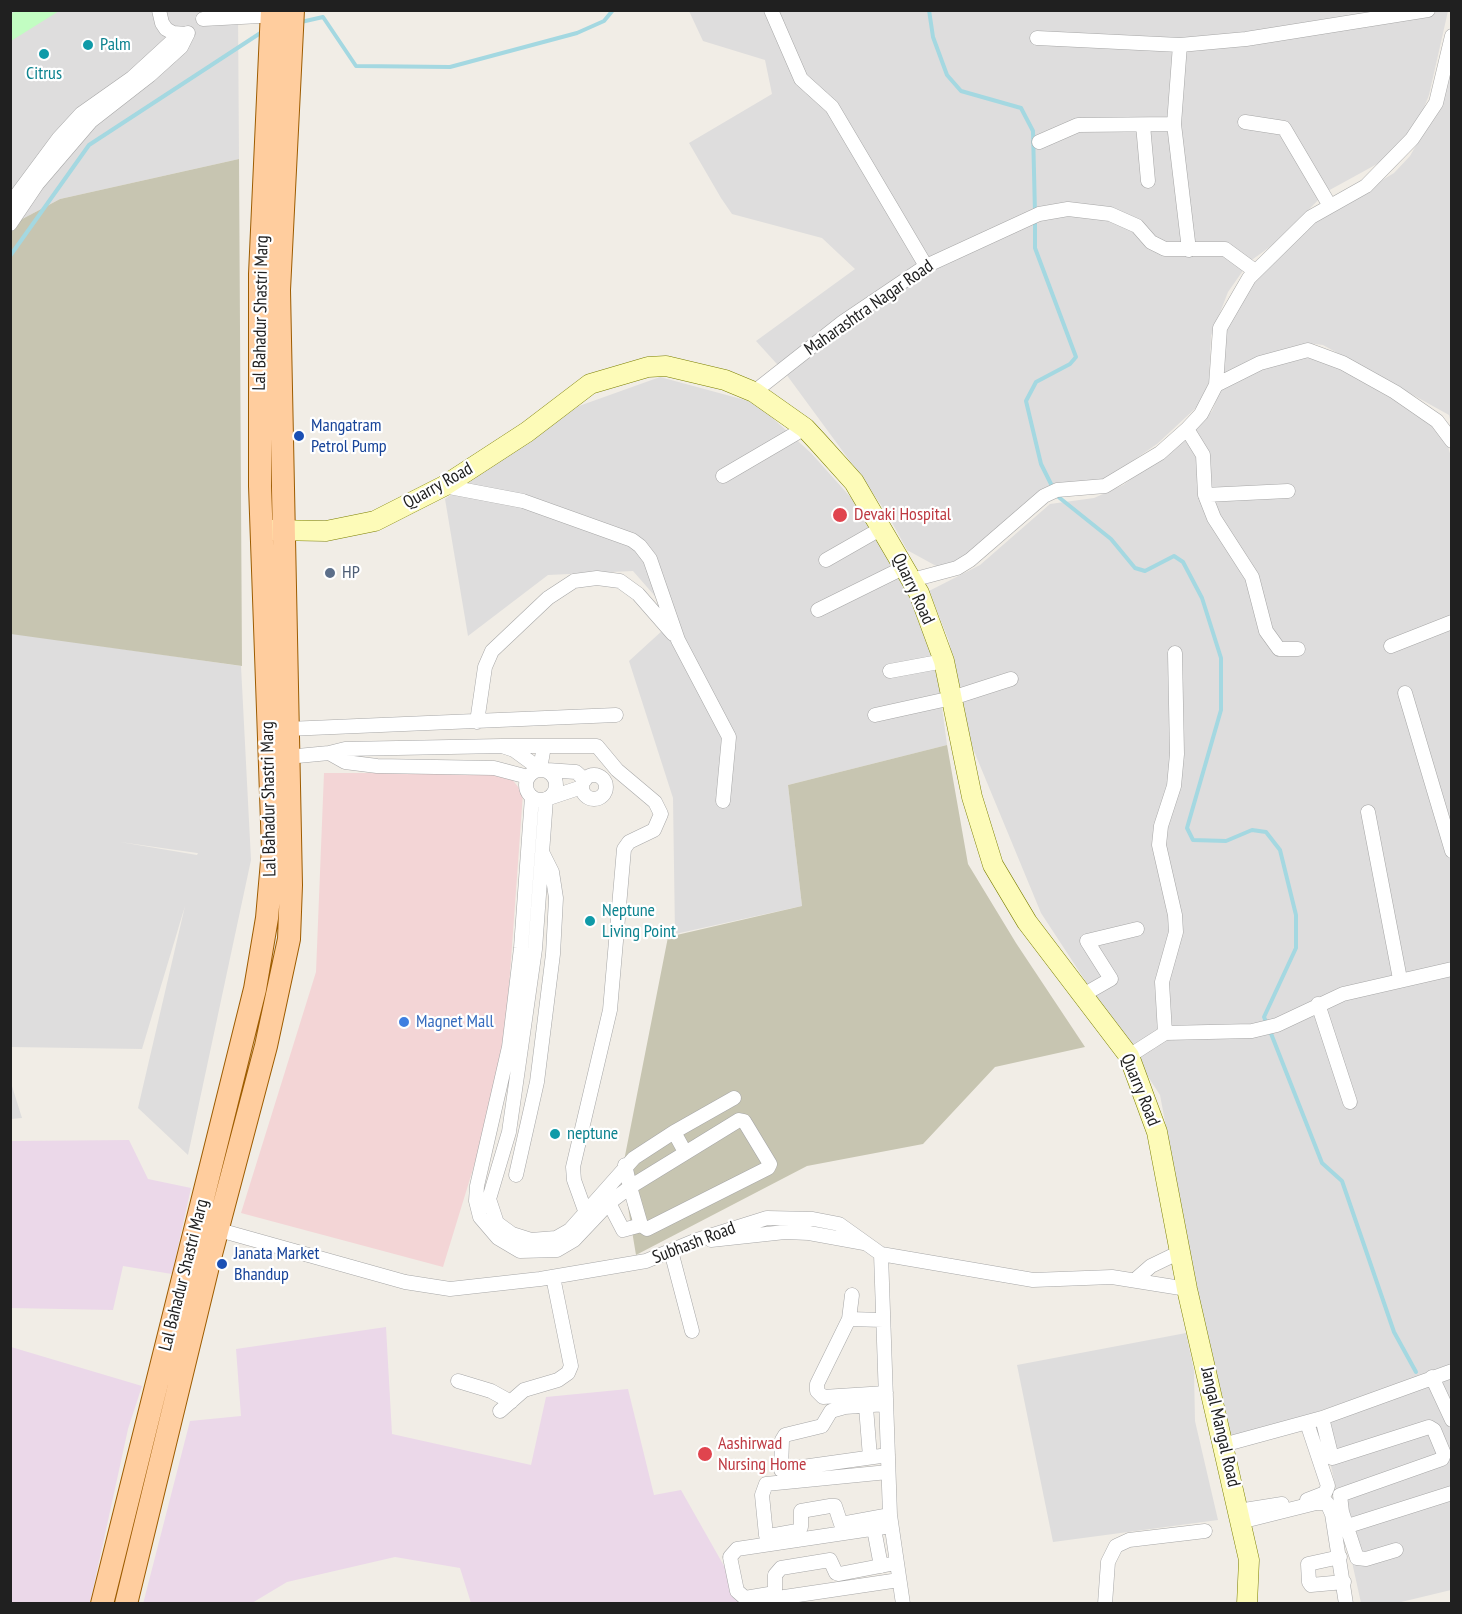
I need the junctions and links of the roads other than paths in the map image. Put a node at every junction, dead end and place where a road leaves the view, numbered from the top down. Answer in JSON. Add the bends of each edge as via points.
{"nodes":[{"id":1,"x":159,"y":10,"type":"edge"},
{"id":2,"x":771,"y":10,"type":"edge"},
{"id":3,"x":1428,"y":10,"type":"edge"},
{"id":4,"x":203,"y":15,"type":"edge"},
{"id":5,"x":283,"y":19,"type":"edge"},
{"id":6,"x":184,"y":34,"type":"junction"},
{"id":7,"x":1452,"y":36,"type":"edge"},
{"id":8,"x":1037,"y":38,"type":"dead end"},
{"id":9,"x":1180,"y":45,"type":"junction"},
{"id":10,"x":1245,"y":122,"type":"dead end"},
{"id":11,"x":1174,"y":124,"type":"junction"},
{"id":12,"x":1143,"y":125,"type":"junction"},
{"id":13,"x":1039,"y":142,"type":"dead end"},
{"id":14,"x":1148,"y":181,"type":"dead end"},
{"id":15,"x":10,"y":204,"type":"edge"},
{"id":16,"x":1330,"y":206,"type":"junction"},
{"id":17,"x":10,"y":224,"type":"edge"},
{"id":18,"x":1189,"y":250,"type":"junction"},
{"id":19,"x":926,"y":266,"type":"junction"},
{"id":20,"x":1254,"y":272,"type":"junction"},
{"id":21,"x":1216,"y":386,"type":"junction"},
{"id":22,"x":754,"y":392,"type":"junction"},
{"id":23,"x":806,"y":428,"type":"junction"},
{"id":24,"x":1187,"y":429,"type":"junction"},
{"id":25,"x":1452,"y":441,"type":"edge"},
{"id":26,"x":723,"y":476,"type":"dead end"},
{"id":27,"x":444,"y":486,"type":"junction"},
{"id":28,"x":1288,"y":491,"type":"dead end"},
{"id":29,"x":1205,"y":495,"type":"junction"},
{"id":30,"x":882,"y":528,"type":"junction"},
{"id":31,"x":272,"y":530,"type":"junction"},
{"id":32,"x":826,"y":560,"type":"dead end"},
{"id":33,"x":909,"y":574,"type":"junction"},
{"id":34,"x":818,"y":610,"type":"dead end"},
{"id":35,"x":1452,"y":622,"type":"edge"},
{"id":36,"x":678,"y":640,"type":"junction"},
{"id":37,"x":1390,"y":646,"type":"dead end"},
{"id":38,"x":1298,"y":649,"type":"dead end"},
{"id":39,"x":1175,"y":653,"type":"dead end"},
{"id":40,"x":944,"y":661,"type":"junction"},
{"id":41,"x":890,"y":671,"type":"dead end"},
{"id":42,"x":1011,"y":679,"type":"dead end"},
{"id":43,"x":1406,"y":693,"type":"dead end"},
{"id":44,"x":952,"y":698,"type":"junction"},
{"id":45,"x":616,"y":715,"type":"dead end"},
{"id":46,"x":875,"y":715,"type":"dead end"},
{"id":47,"x":477,"y":722,"type":"junction"},
{"id":48,"x":287,"y":729,"type":"junction"},
{"id":49,"x":502,"y":746,"type":"junction"},
{"id":50,"x":544,"y":746,"type":"junction"},
{"id":51,"x":329,"y":753,"type":"junction"},
{"id":52,"x":287,"y":757,"type":"junction"},
{"id":53,"x":538,"y":772,"type":"junction"},
{"id":54,"x":584,"y":784,"type":"junction"},
{"id":55,"x":611,"y":789,"type":"dead end"},
{"id":56,"x":539,"y":798,"type":"junction"},
{"id":57,"x":723,"y":801,"type":"dead end"},
{"id":58,"x":1368,"y":812,"type":"dead end"},
{"id":59,"x":1452,"y":851,"type":"edge"},
{"id":60,"x":543,"y":854,"type":"junction"},
{"id":61,"x":1137,"y":929,"type":"dead end"},
{"id":62,"x":528,"y":949,"type":"junction"},
{"id":63,"x":553,"y":954,"type":"junction"},
{"id":64,"x":1452,"y":969,"type":"edge"},
{"id":65,"x":1400,"y":979,"type":"junction"},
{"id":66,"x":1083,"y":995,"type":"junction"},
{"id":67,"x":1318,"y":1004,"type":"junction"},
{"id":68,"x":1165,"y":1033,"type":"junction"},
{"id":69,"x":514,"y":1047,"type":"junction"},
{"id":70,"x":540,"y":1054,"type":"junction"},
{"id":71,"x":1129,"y":1056,"type":"junction"},
{"id":72,"x":734,"y":1098,"type":"dead end"},
{"id":73,"x":1350,"y":1102,"type":"dead end"},
{"id":74,"x":508,"y":1132,"type":"junction"},
{"id":75,"x":674,"y":1132,"type":"junction"},
{"id":76,"x":526,"y":1136,"type":"junction"},
{"id":77,"x":685,"y":1152,"type":"junction"},
{"id":78,"x":625,"y":1165,"type":"junction"},
{"id":79,"x":479,"y":1173,"type":"junction"},
{"id":80,"x":516,"y":1174,"type":"dead end"},
{"id":81,"x":496,"y":1176,"type":"junction"},
{"id":82,"x":630,"y":1187,"type":"junction"},
{"id":83,"x":609,"y":1203,"type":"junction"},
{"id":84,"x":588,"y":1218,"type":"junction"},
{"id":85,"x":641,"y":1225,"type":"junction"},
{"id":86,"x":207,"y":1227,"type":"junction"},
{"id":87,"x":671,"y":1251,"type":"junction"},
{"id":88,"x":1180,"y":1252,"type":"junction"},
{"id":89,"x":881,"y":1254,"type":"junction"},
{"id":90,"x":553,"y":1277,"type":"junction"},
{"id":91,"x":1135,"y":1280,"type":"junction"},
{"id":92,"x":1187,"y":1289,"type":"junction"},
{"id":93,"x":852,"y":1295,"type":"dead end"},
{"id":94,"x":849,"y":1319,"type":"junction"},
{"id":95,"x":884,"y":1320,"type":"junction"},
{"id":96,"x":692,"y":1331,"type":"dead end"},
{"id":97,"x":1452,"y":1371,"type":"edge"},
{"id":98,"x":1432,"y":1377,"type":"junction"},
{"id":99,"x":458,"y":1382,"type":"dead end"},
{"id":100,"x":886,"y":1399,"type":"junction"},
{"id":101,"x":866,"y":1407,"type":"junction"},
{"id":102,"x":1322,"y":1418,"type":"junction"},
{"id":103,"x":1452,"y":1420,"type":"edge"},
{"id":104,"x":1307,"y":1423,"type":"junction"},
{"id":105,"x":1223,"y":1445,"type":"junction"},
{"id":106,"x":888,"y":1455,"type":"junction"},
{"id":107,"x":870,"y":1457,"type":"junction"},
{"id":108,"x":888,"y":1472,"type":"junction"},
{"id":109,"x":1452,"y":1493,"type":"edge"},
{"id":110,"x":1239,"y":1516,"type":"junction"},
{"id":111,"x":890,"y":1520,"type":"junction"},
{"id":112,"x":1348,"y":1526,"type":"junction"},
{"id":113,"x":874,"y":1529,"type":"junction"},
{"id":114,"x":1205,"y":1531,"type":"dead end"},
{"id":115,"x":1396,"y":1550,"type":"dead end"},
{"id":116,"x":1340,"y":1557,"type":"junction"},
{"id":117,"x":896,"y":1563,"type":"junction"},
{"id":118,"x":880,"y":1566,"type":"junction"},
{"id":119,"x":899,"y":1580,"type":"junction"},
{"id":120,"x":1344,"y":1582,"type":"junction"},
{"id":121,"x":799,"y":1599,"type":"edge"},
{"id":122,"x":102,"y":1604,"type":"edge"},
{"id":123,"x":126,"y":1604,"type":"edge"},
{"id":124,"x":767,"y":1604,"type":"edge"},
{"id":125,"x":903,"y":1604,"type":"edge"},
{"id":126,"x":1105,"y":1604,"type":"edge"},
{"id":127,"x":1247,"y":1604,"type":"edge"},
{"id":128,"x":1346,"y":1604,"type":"edge"}],
"edges":[{"from":1,"to":6,"type":"street","via":[[166,29]]},
{"from":2,"to":19,"type":"street","via":[[801,79],[832,107]]},
{"from":3,"to":9,"type":"street","via":[[1246,39]]},
{"from":4,"to":5,"type":"street"},
{"from":4,"to":6,"type":"street","via":[[195,30]]},
{"from":5,"to":31,"type":"main road","name":"Lal Bahadur Shastri Marg","via":[[260,274]]},
{"from":6,"to":15,"type":"street","via":[[81,114]]},
{"from":6,"to":17,"type":"street","via":[[181,47],[91,122],[37,184]]},
{"from":7,"to":16,"type":"street","via":[[1436,103],[1412,139],[1366,186]]},
{"from":8,"to":9,"type":"street"},
{"from":9,"to":11,"type":"street"},
{"from":10,"to":16,"type":"street","via":[[1284,128]]},
{"from":11,"to":12,"type":"street"},
{"from":11,"to":18,"type":"street"},
{"from":12,"to":13,"type":"street","via":[[1078,125]]},
{"from":12,"to":14,"type":"street"},
{"from":16,"to":20,"type":"street","via":[[1311,217]]},
{"from":18,"to":19,"type":"street","name":"Maharashtra Nagar Road","via":[[1165,249],[1151,242],[1137,226],[1110,214],[1068,208],[1033,216]]},
{"from":18,"to":20,"type":"street","name":"Maharashtra Nagar Road","via":[[1225,249]]},
{"from":19,"to":22,"type":"street","name":"Maharashtra Nagar Road","via":[[843,322]]},
{"from":20,"to":21,"type":"street","via":[[1220,328]]},
{"from":21,"to":24,"type":"street","via":[[1201,414]]},
{"from":21,"to":25,"type":"street","via":[[1260,363],[1308,350],[1343,363],[1395,392],[1437,421]]},
{"from":22,"to":23,"type":"main road","name":"Quarry Road"},
{"from":22,"to":27,"type":"main road","name":"Quarry Road","via":[[725,380],[666,366],[648,367],[590,384],[527,432]]},
{"from":23,"to":26,"type":"street"},
{"from":23,"to":30,"type":"main road","name":"Quarry Road","via":[[854,482]]},
{"from":24,"to":29,"type":"street","via":[[1203,455]]},
{"from":24,"to":33,"type":"street","via":[[1160,453],[1105,486],[1057,490],[1044,496],[957,568]]},
{"from":27,"to":31,"type":"main road","name":"Quarry Road","via":[[375,521],[326,531]]},
{"from":27,"to":36,"type":"street","via":[[523,501],[632,540],[650,559]]},
{"from":28,"to":29,"type":"street"},
{"from":29,"to":38,"type":"street","via":[[1214,518],[1252,577],[1266,631],[1279,649]]},
{"from":30,"to":32,"type":"street"},
{"from":30,"to":33,"type":"main road","name":"Quarry Road"},
{"from":31,"to":48,"type":"main road","name":"Lal Bahadur Shastri Marg"},
{"from":31,"to":86,"type":"main road","name":"Lal Bahadur Shastri Marg","via":[[273,850],[267,918]]},
{"from":33,"to":34,"type":"street"},
{"from":33,"to":40,"type":"main road","name":"Quarry Road"},
{"from":35,"to":37,"type":"street"},
{"from":36,"to":47,"type":"street","via":[[638,594],[620,581],[574,581],[548,598],[492,651],[485,667]]},
{"from":36,"to":57,"type":"street","via":[[729,737]]},
{"from":39,"to":68,"type":"street","via":[[1175,776],[1159,845],[1176,932],[1162,982]]},
{"from":40,"to":41,"type":"street"},
{"from":40,"to":44,"type":"main road","name":"Quarry Road"},
{"from":42,"to":44,"type":"street"},
{"from":43,"to":59,"type":"street"},
{"from":44,"to":46,"type":"street"},
{"from":44,"to":66,"type":"main road","name":"Quarry Road","via":[[972,797],[993,865],[1027,922]]},
{"from":45,"to":47,"type":"street"},
{"from":47,"to":48,"type":"street"},
{"from":48,"to":52,"type":"main road","name":"Lal Bahadur Shastri Marg"},
{"from":49,"to":50,"type":"street"},
{"from":49,"to":51,"type":"street","via":[[345,749]]},
{"from":49,"to":53,"type":"street","via":[[514,750]]},
{"from":50,"to":53,"type":"street"},
{"from":50,"to":84,"type":"street","via":[[597,746],[617,770],[655,802],[661,814],[654,830],[628,842],[624,849],[610,1010],[573,1167]]},
{"from":51,"to":52,"type":"street"},
{"from":51,"to":53,"type":"street","via":[[345,762],[377,766]]},
{"from":52,"to":86,"type":"main road","name":"Lal Bahadur Shastri Marg","via":[[289,939],[266,1046]]},
{"from":53,"to":54,"type":"street","via":[[576,772]]},
{"from":53,"to":56,"type":"street","via":[[526,784]]},
{"from":53,"to":56,"type":"street","via":[[556,781],[553,795]]},
{"from":54,"to":55,"type":"street","via":[[591,776],[598,776]]},
{"from":54,"to":56,"type":"street"},
{"from":56,"to":60,"type":"street"},
{"from":56,"to":62,"type":"street"},
{"from":58,"to":65,"type":"street"},
{"from":60,"to":62,"type":"street"},
{"from":60,"to":63,"type":"street","via":[[552,872],[556,898]]},
{"from":61,"to":66,"type":"street","via":[[1087,940],[1111,979]]},
{"from":62,"to":63,"type":"street"},
{"from":62,"to":69,"type":"street"},
{"from":63,"to":70,"type":"street"},
{"from":64,"to":65,"type":"street"},
{"from":65,"to":67,"type":"street"},
{"from":66,"to":71,"type":"main road","name":"Quarry Road"},
{"from":67,"to":68,"type":"street","via":[[1269,1027]]},
{"from":67,"to":73,"type":"street"},
{"from":68,"to":71,"type":"street"},
{"from":69,"to":70,"type":"street"},
{"from":69,"to":74,"type":"street"},
{"from":69,"to":79,"type":"street"},
{"from":70,"to":76,"type":"street"},
{"from":71,"to":88,"type":"main road","name":"Quarry Road","via":[[1157,1132]]},
{"from":72,"to":75,"type":"street"},
{"from":74,"to":76,"type":"street"},
{"from":74,"to":81,"type":"street"},
{"from":75,"to":77,"type":"street"},
{"from":75,"to":78,"type":"street"},
{"from":76,"to":80,"type":"street"},
{"from":77,"to":82,"type":"street"},
{"from":77,"to":85,"type":"street","via":[[739,1120],[744,1121],[770,1164],[654,1228]]},
{"from":78,"to":82,"type":"street"},
{"from":78,"to":84,"type":"street"},
{"from":79,"to":81,"type":"street"},
{"from":79,"to":84,"type":"street","via":[[476,1201],[480,1216],[498,1238],[520,1251],[556,1250],[574,1240]]},
{"from":81,"to":84,"type":"street","via":[[489,1199],[497,1223],[513,1234],[531,1240],[556,1238]]},
{"from":82,"to":83,"type":"street"},
{"from":82,"to":85,"type":"street"},
{"from":83,"to":84,"type":"street"},
{"from":83,"to":85,"type":"street","via":[[623,1230]]},
{"from":86,"to":90,"type":"street","name":"Subhash Road","via":[[405,1282],[450,1289]]},
{"from":86,"to":122,"type":"main road","name":"Lal Bahadur Shastri Marg"},
{"from":86,"to":123,"type":"main road","name":"Lal Bahadur Shastri Marg"},
{"from":87,"to":89,"type":"street","name":"Subhash Road","via":[[767,1218],[796,1218],[839,1224]]},
{"from":87,"to":90,"type":"street","name":"Subhash Road","via":[[646,1261]]},
{"from":87,"to":96,"type":"street"},
{"from":88,"to":91,"type":"street","via":[[1151,1266]]},
{"from":88,"to":92,"type":"main road","name":"Jangal Mangal Road"},
{"from":89,"to":91,"type":"street","via":[[1033,1280]]},
{"from":89,"to":95,"type":"street"},
{"from":90,"to":99,"type":"street","via":[[571,1366],[568,1373],[524,1390],[505,1406],[491,1391]]},
{"from":91,"to":92,"type":"street"},
{"from":92,"to":105,"type":"main road","name":"Jangal Mangal Road"},
{"from":93,"to":94,"type":"street"},
{"from":94,"to":95,"type":"street"},
{"from":94,"to":100,"type":"street","via":[[817,1384],[818,1391],[824,1397]]},
{"from":95,"to":100,"type":"street"},
{"from":97,"to":98,"type":"street"},
{"from":98,"to":102,"type":"street"},
{"from":98,"to":103,"type":"street"},
{"from":100,"to":101,"type":"street"},
{"from":100,"to":106,"type":"street"},
{"from":101,"to":107,"type":"street"},
{"from":101,"to":107,"type":"street","via":[[831,1411],[822,1426],[785,1435],[781,1470]]},
{"from":102,"to":104,"type":"street"},
{"from":102,"to":112,"type":"street","via":[[1332,1458],[1429,1427],[1444,1454],[1442,1459],[1340,1495]]},
{"from":104,"to":105,"type":"street"},
{"from":104,"to":110,"type":"street","via":[[1327,1480],[1325,1493]]},
{"from":105,"to":110,"type":"main road","name":"Jangal Mangal Road"},
{"from":106,"to":107,"type":"street"},
{"from":106,"to":108,"type":"street"},
{"from":108,"to":111,"type":"street"},
{"from":108,"to":111,"type":"street","via":[[766,1484],[762,1495],[769,1536],[797,1531],[801,1527],[801,1511],[830,1506],[835,1506],[841,1524]]},
{"from":109,"to":112,"type":"street"},
{"from":110,"to":116,"type":"street","via":[[1327,1503]]},
{"from":110,"to":127,"type":"main road","name":"Jangal Mangal Road","via":[[1249,1560]]},
{"from":111,"to":113,"type":"street"},
{"from":111,"to":117,"type":"street"},
{"from":112,"to":115,"type":"street","via":[[1357,1558]]},
{"from":113,"to":118,"type":"street"},
{"from":113,"to":118,"type":"street","via":[[737,1549],[730,1557],[737,1591],[745,1598],[775,1593],[775,1575],[782,1568],[830,1560],[839,1574]]},
{"from":114,"to":126,"type":"street","via":[[1129,1540],[1116,1546],[1108,1562]]},
{"from":116,"to":120,"type":"street"},
{"from":116,"to":120,"type":"street","via":[[1308,1564],[1309,1582]]},
{"from":117,"to":118,"type":"street"},
{"from":117,"to":119,"type":"street"},
{"from":119,"to":121,"type":"street"},
{"from":119,"to":125,"type":"street"},
{"from":120,"to":128,"type":"street"},
{"from":121,"to":124,"type":"street","via":[[771,1599]]}]}
